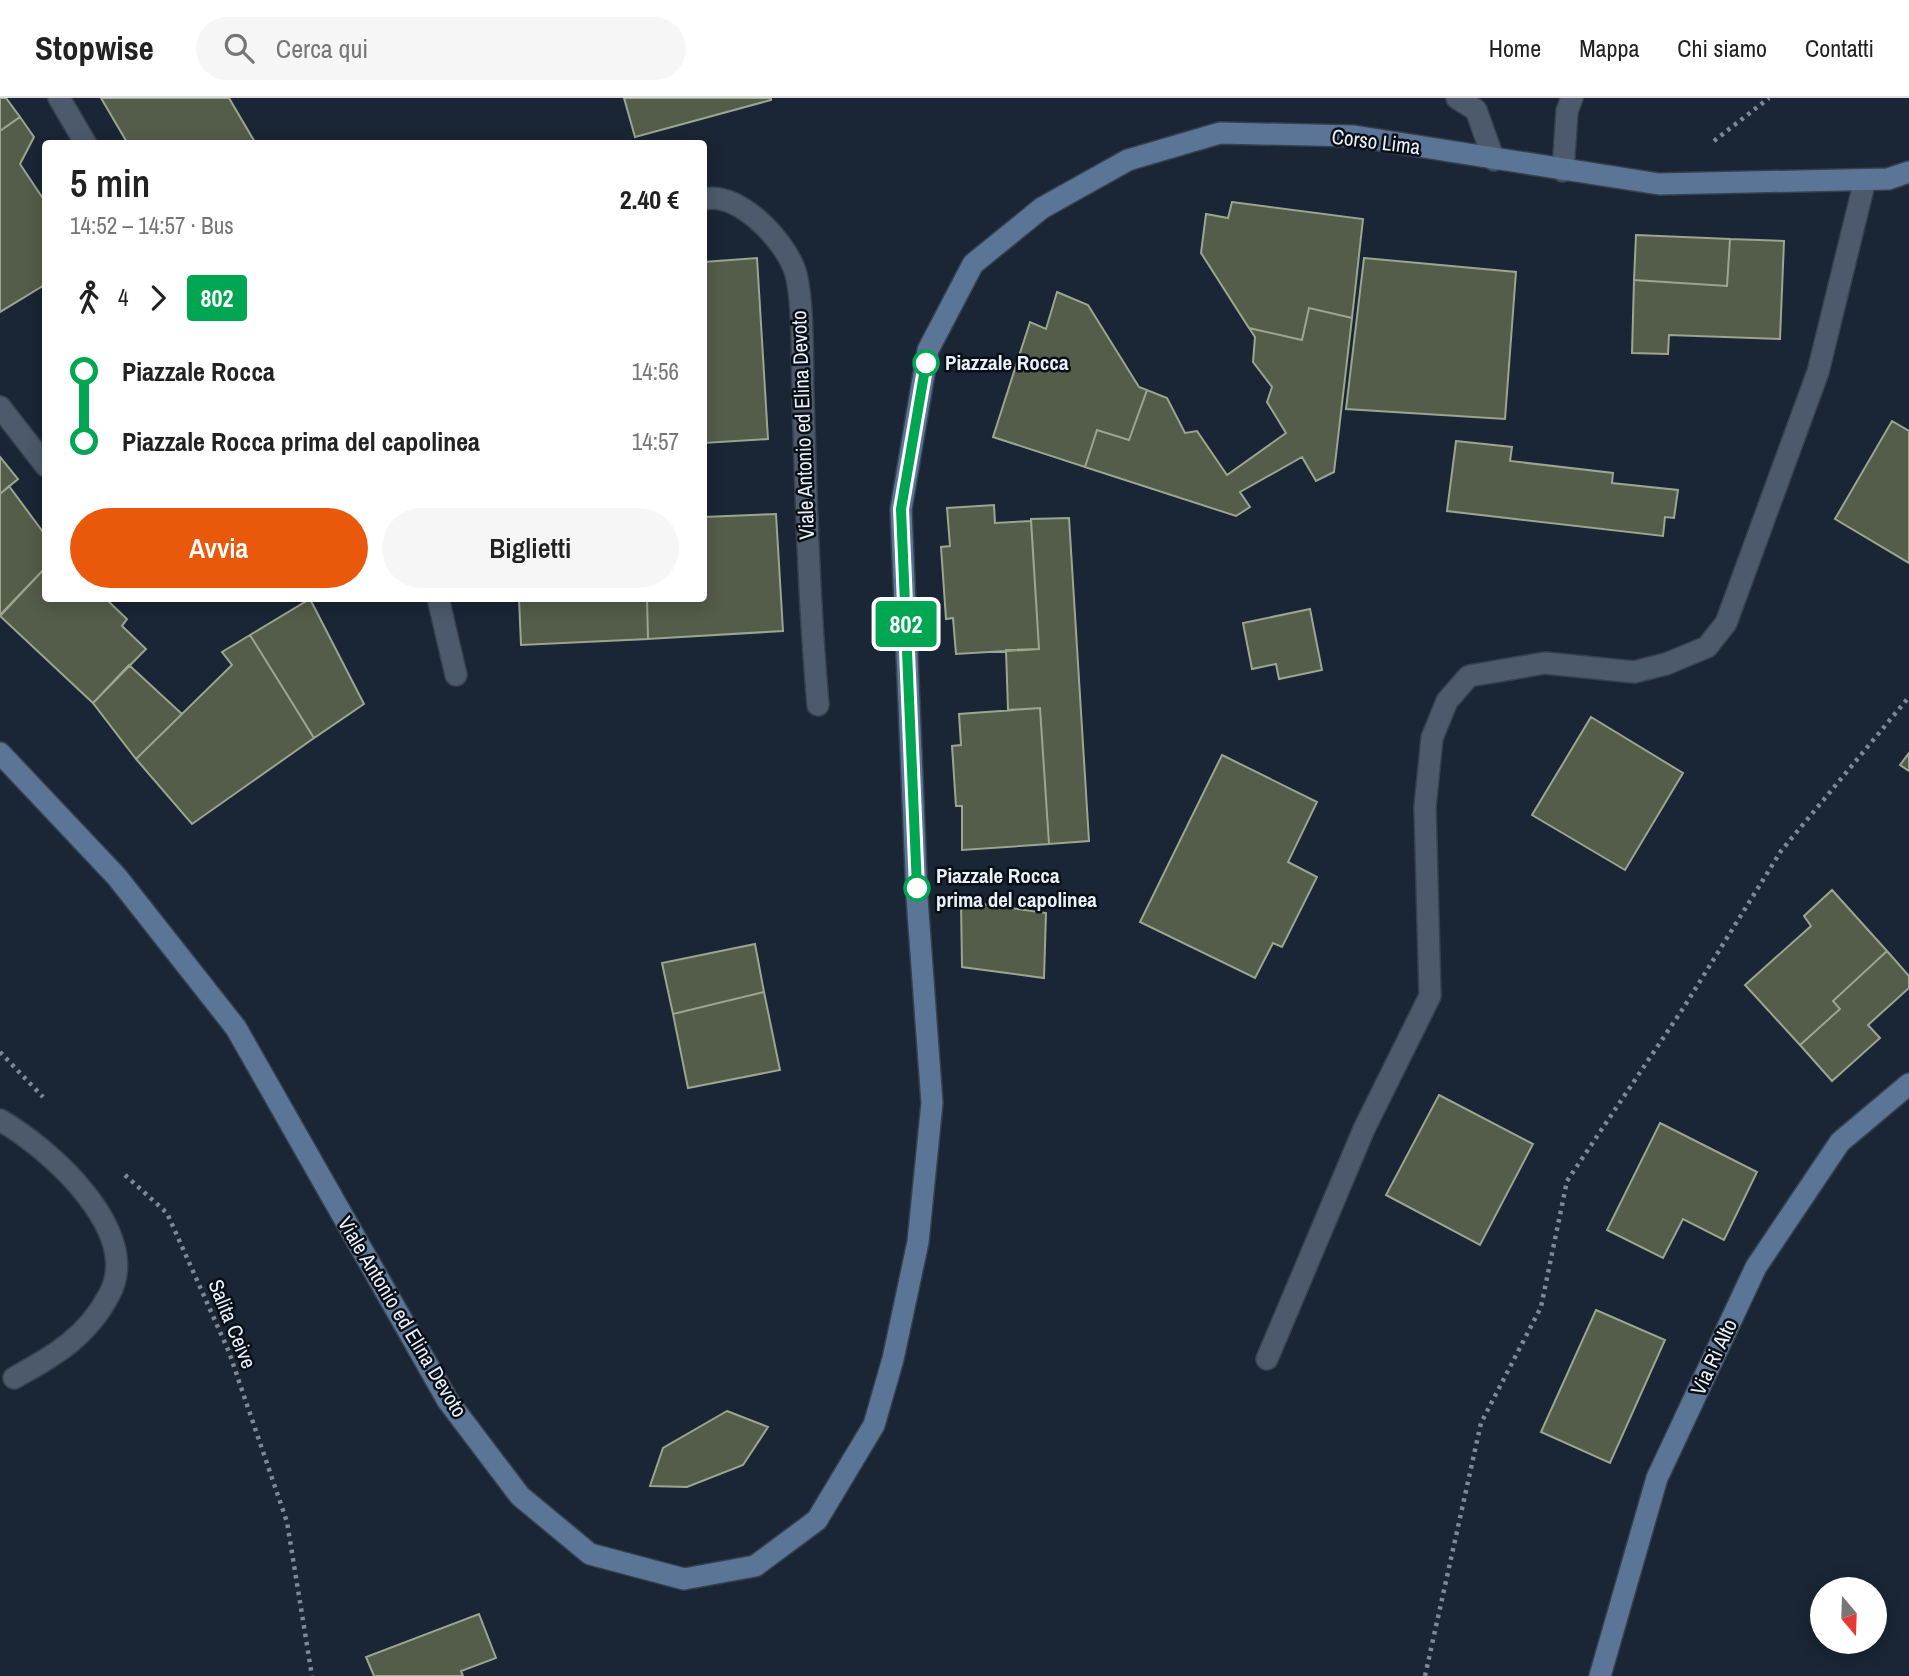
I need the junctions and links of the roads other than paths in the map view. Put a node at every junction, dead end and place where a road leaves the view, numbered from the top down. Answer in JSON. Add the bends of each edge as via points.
{"nodes":[{"id":1,"x":59,"y":98,"type":"edge"},
{"id":2,"x":1457,"y":98,"type":"edge"},
{"id":3,"x":1572,"y":98,"type":"edge"},
{"id":4,"x":84,"y":140,"type":"edge"},
{"id":5,"x":1494,"y":160,"type":"junction"},
{"id":6,"x":1563,"y":171,"type":"junction"},
{"id":7,"x":1909,"y":172,"type":"edge"},
{"id":8,"x":1865,"y":180,"type":"junction"},
{"id":9,"x":707,"y":198,"type":"edge"},
{"id":10,"x":928,"y":351,"type":"joint"},
{"id":11,"x":0,"y":408,"type":"edge"},
{"id":12,"x":42,"y":461,"type":"edge"},
{"id":13,"x":440,"y":602,"type":"edge"},
{"id":14,"x":456,"y":676,"type":"dead end"},
{"id":15,"x":818,"y":705,"type":"dead end"},
{"id":16,"x":0,"y":753,"type":"edge"},
{"id":17,"x":1909,"y":1084,"type":"edge"},
{"id":18,"x":0,"y":1120,"type":"edge"},
{"id":19,"x":1267,"y":1359,"type":"dead end"},
{"id":20,"x":14,"y":1378,"type":"dead end"},
{"id":21,"x":1600,"y":1676,"type":"edge"}],
"edges":[{"from":1,"to":4,"type":"street"},
{"from":2,"to":5,"type":"street","via":[[1476,110]]},
{"from":3,"to":6,"type":"street"},
{"from":5,"to":6,"type":"street","name":"Corso Lima"},
{"from":5,"to":10,"type":"street","name":"Corso Lima","via":[[1354,136],[1220,133],[1128,160],[1042,208],[973,264]]},
{"from":6,"to":8,"type":"street","name":"Corso Lima","via":[[1660,184]]},
{"from":7,"to":8,"type":"street","name":"Corso Lima"},
{"from":8,"to":19,"type":"street","via":[[1818,372],[1726,623],[1707,647],[1634,672],[1545,663],[1469,676],[1447,702],[1432,738],[1425,807],[1430,996],[1364,1129]]},
{"from":9,"to":15,"type":"street","name":"Viale Antonio ed Elina Devoto","via":[[736,202],[766,227],[794,269]]},
{"from":10,"to":16,"type":"street","name":"Viale Antonio ed Elina Devoto","via":[[901,509],[917,884],[932,1103],[918,1242],[874,1425],[817,1520],[755,1566],[684,1579],[590,1554],[520,1496],[448,1401],[236,1028],[117,877]]},
{"from":11,"to":12,"type":"street"},
{"from":13,"to":14,"type":"street"},
{"from":17,"to":21,"type":"street","name":"Via Ri Alto","via":[[1840,1142],[1756,1267],[1657,1478]]},
{"from":18,"to":20,"type":"street","via":[[68,1171],[100,1215],[117,1253],[111,1293],[98,1312],[65,1350]]}]}
